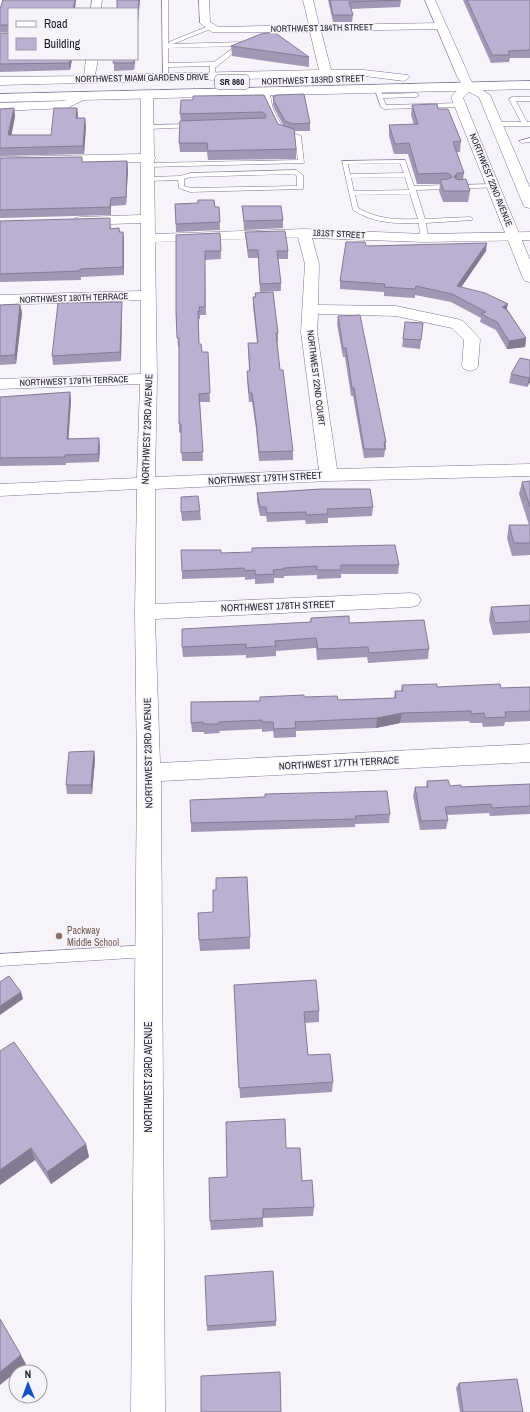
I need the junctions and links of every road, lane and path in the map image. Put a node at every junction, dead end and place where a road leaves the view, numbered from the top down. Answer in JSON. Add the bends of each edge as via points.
{"nodes":[{"id":1,"x":165,"y":0,"type":"edge"},
{"id":2,"x":204,"y":0,"type":"edge"},
{"id":3,"x":308,"y":0,"type":"edge"},
{"id":4,"x":430,"y":0,"type":"edge"},
{"id":5,"x":208,"y":25,"type":"junction"},
{"id":6,"x":441,"y":26,"type":"junction"},
{"id":7,"x":315,"y":28,"type":"junction"},
{"id":8,"x":165,"y":46,"type":"junction"},
{"id":9,"x":92,"y":60,"type":"edge"},
{"id":10,"x":216,"y":64,"type":"junction"},
{"id":11,"x":193,"y":66,"type":"junction"},
{"id":12,"x":165,"y":71,"type":"junction"},
{"id":13,"x":326,"y":74,"type":"junction"},
{"id":14,"x":530,"y":74,"type":"edge"},
{"id":15,"x":213,"y":76,"type":"junction"},
{"id":16,"x":404,"y":77,"type":"junction"},
{"id":17,"x":89,"y":79,"type":"junction"},
{"id":18,"x":0,"y":81,"type":"edge"},
{"id":19,"x":466,"y":81,"type":"junction"},
{"id":20,"x":530,"y":85,"type":"edge"},
{"id":21,"x":0,"y":88,"type":"edge"},
{"id":22,"x":266,"y":91,"type":"junction"},
{"id":23,"x":148,"y":94,"type":"junction"},
{"id":24,"x":379,"y":95,"type":"junction"},
{"id":25,"x":82,"y":96,"type":"junction"},
{"id":26,"x":416,"y":97,"type":"junction"},
{"id":27,"x":0,"y":98,"type":"edge"},
{"id":28,"x":530,"y":99,"type":"edge"},
{"id":29,"x":389,"y":101,"type":"dead end"},
{"id":30,"x":408,"y":101,"type":"dead end"},
{"id":31,"x":460,"y":105,"type":"junction"},
{"id":32,"x":0,"y":107,"type":"edge"},
{"id":33,"x":496,"y":124,"type":"junction"},
{"id":34,"x":527,"y":124,"type":"edge"},
{"id":35,"x":201,"y":126,"type":"edge"},
{"id":36,"x":148,"y":127,"type":"junction"},
{"id":37,"x":530,"y":140,"type":"edge"},
{"id":38,"x":522,"y":141,"type":"dead end"},
{"id":39,"x":0,"y":161,"type":"edge"},
{"id":40,"x":149,"y":167,"type":"junction"},
{"id":41,"x":407,"y":175,"type":"junction"},
{"id":42,"x":347,"y":176,"type":"junction"},
{"id":43,"x":181,"y":178,"type":"junction"},
{"id":44,"x":522,"y":185,"type":"junction"},
{"id":45,"x":494,"y":186,"type":"junction"},
{"id":46,"x":446,"y":187,"type":"edge"},
{"id":47,"x":457,"y":187,"type":"edge"},
{"id":48,"x":412,"y":190,"type":"junction"},
{"id":49,"x":351,"y":193,"type":"junction"},
{"id":50,"x":530,"y":204,"type":"edge"},
{"id":51,"x":470,"y":219,"type":"dead end"},
{"id":52,"x":422,"y":220,"type":"junction"},
{"id":53,"x":63,"y":222,"type":"edge"},
{"id":54,"x":149,"y":229,"type":"junction"},
{"id":55,"x":304,"y":233,"type":"junction"},
{"id":56,"x":530,"y":236,"type":"edge"},
{"id":57,"x":513,"y":237,"type":"junction"},
{"id":58,"x":424,"y":238,"type":"junction"},
{"id":59,"x":530,"y":278,"type":"edge"},
{"id":60,"x":149,"y":295,"type":"junction"},
{"id":61,"x":0,"y":300,"type":"edge"},
{"id":62,"x":310,"y":309,"type":"junction"},
{"id":63,"x":470,"y":366,"type":"dead end"},
{"id":64,"x":149,"y":379,"type":"junction"},
{"id":65,"x":0,"y":384,"type":"edge"},
{"id":66,"x":530,"y":470,"type":"edge"},
{"id":67,"x":329,"y":475,"type":"junction"},
{"id":68,"x":146,"y":484,"type":"junction"},
{"id":69,"x":0,"y":490,"type":"edge"},
{"id":70,"x":411,"y":600,"type":"dead end"},
{"id":71,"x":145,"y":612,"type":"junction"},
{"id":72,"x":530,"y":753,"type":"edge"},
{"id":73,"x":149,"y":773,"type":"junction"},
{"id":74,"x":148,"y":951,"type":"junction"},
{"id":75,"x":0,"y":960,"type":"edge"},
{"id":76,"x":148,"y":1412,"type":"edge"}],
"edges":[{"from":1,"to":8,"type":"lane"},
{"from":2,"to":5,"type":"street"},
{"from":3,"to":7,"type":"street"},
{"from":4,"to":6,"type":"street"},
{"from":5,"to":7,"type":"street","name":"NORTHWEST 184TH STREET","via":[[216,30],[276,33]]},
{"from":5,"to":8,"type":"lane"},
{"from":6,"to":7,"type":"street","name":"NORTHWEST 184TH STREET"},
{"from":6,"to":19,"type":"street"},
{"from":7,"to":13,"type":"street"},
{"from":8,"to":10,"type":"lane","via":[[193,48],[249,44],[235,49]]},
{"from":8,"to":12,"type":"lane"},
{"from":9,"to":17,"type":"street"},
{"from":10,"to":11,"type":"lane"},
{"from":10,"to":15,"type":"lane","via":[[212,67]]},
{"from":11,"to":12,"type":"street","name":"NORTHWEST MIAMI GARDENS DRIVE"},
{"from":11,"to":15,"type":"street","name":"NORTHWEST MIAMI GARDENS DRIVE"},
{"from":12,"to":17,"type":"street","name":"NORTHWEST MIAMI GARDENS DRIVE"},
{"from":13,"to":15,"type":"street","name":"NORTHWEST MIAMI GARDENS DRIVE"},
{"from":13,"to":16,"type":"street","name":"NORTHWEST MIAMI GARDENS DRIVE","via":[[364,73]]},
{"from":14,"to":19,"type":"street","name":"NORTHWEST 183RD STREET","number":"SR 860"},
{"from":16,"to":19,"type":"street","name":"NORTHWEST 183RD STREET","number":"SR 860"},
{"from":16,"to":21,"type":"street","name":"NORTHWEST 183RD STREET","number":"SR 860"},
{"from":17,"to":18,"type":"street","name":"NORTHWEST MIAMI GARDENS DRIVE"},
{"from":19,"to":20,"type":"street","name":"NORTHWEST 183RD STREET","number":"SR 860"},
{"from":19,"to":26,"type":"street","name":"NORTHWEST 183RD STREET","number":"SR 860"},
{"from":19,"to":31,"type":"street","via":[[457,96]]},
{"from":19,"to":33,"type":"street","via":[[484,96]]},
{"from":22,"to":23,"type":"street","name":"NORTHWEST 183RD STREET","number":"SR 860"},
{"from":22,"to":24,"type":"street","name":"NORTHWEST 183RD STREET","number":"SR 860"},
{"from":22,"to":40,"type":"lane","via":[[270,109],[281,132],[298,136],[302,162]]},
{"from":23,"to":25,"type":"street","name":"NORTHWEST 183RD STREET","number":"SR 860"},
{"from":23,"to":36,"type":"street","name":"NORTHWEST 23RD AVENUE"},
{"from":24,"to":26,"type":"street","name":"NORTHWEST 183RD STREET","number":"SR 860"},
{"from":24,"to":26,"type":"lane","via":[[384,107]]},
{"from":24,"to":29,"type":"lane"},
{"from":25,"to":27,"type":"street","name":"NORTHWEST 183RD STREET","number":"SR 860"},
{"from":25,"to":32,"type":"street","name":"NORTHWEST 183RD STREET","via":[[67,104]]},
{"from":26,"to":30,"type":"lane"},
{"from":26,"to":31,"type":"lane"},
{"from":28,"to":34,"type":"lane","via":[[512,99]]},
{"from":31,"to":45,"type":"street","name":"NORTHWEST 22ND AVENUE"},
{"from":33,"to":34,"type":"lane"},
{"from":33,"to":44,"type":"street"},
{"from":35,"to":36,"type":"lane"},
{"from":36,"to":40,"type":"street","name":"NORTHWEST 23RD AVENUE"},
{"from":37,"to":38,"type":"lane"},
{"from":39,"to":40,"type":"street"},
{"from":40,"to":43,"type":"lane"},
{"from":40,"to":54,"type":"street","name":"NORTHWEST 23RD AVENUE"},
{"from":41,"to":42,"type":"lane"},
{"from":41,"to":42,"type":"lane","via":[[403,161],[344,162]]},
{"from":41,"to":48,"type":"lane"},
{"from":42,"to":49,"type":"lane"},
{"from":43,"to":43,"type":"lane","via":[[190,175],[296,172],[300,176],[302,188],[190,190],[181,187]]},
{"from":44,"to":45,"type":"street"},
{"from":44,"to":50,"type":"street"},
{"from":45,"to":47,"type":"lane"},
{"from":45,"to":57,"type":"street","name":"NORTHWEST 22ND AVENUE"},
{"from":46,"to":48,"type":"lane"},
{"from":48,"to":49,"type":"lane"},
{"from":48,"to":52,"type":"lane"},
{"from":49,"to":52,"type":"lane","via":[[355,209],[365,216],[377,219]]},
{"from":51,"to":52,"type":"lane"},
{"from":52,"to":58,"type":"lane"},
{"from":53,"to":54,"type":"street","name":"181ST STREET"},
{"from":54,"to":55,"type":"street","name":"181ST STREET"},
{"from":54,"to":60,"type":"street","name":"NORTHWEST 23RD AVENUE"},
{"from":55,"to":58,"type":"street","name":"181ST STREET"},
{"from":55,"to":62,"type":"street","name":"NORTHWEST 22ND COURT","via":[[312,264]]},
{"from":56,"to":57,"type":"street","name":"181ST STREET"},
{"from":57,"to":58,"type":"street","name":"181ST STREET"},
{"from":57,"to":59,"type":"street","name":"NORTHWEST 22ND AVENUE"},
{"from":60,"to":61,"type":"street","name":"NORTHWEST 180TH TERRACE"},
{"from":60,"to":64,"type":"street","name":"NORTHWEST 23RD AVENUE"},
{"from":62,"to":63,"type":"street","via":[[396,311],[457,324],[472,339]]},
{"from":62,"to":67,"type":"street","name":"NORTHWEST 22ND COURT","via":[[308,332]]},
{"from":64,"to":65,"type":"street","name":"NORTHWEST 179TH TERRACE"},
{"from":64,"to":68,"type":"street","name":"NORTHWEST 23RD AVENUE"},
{"from":66,"to":67,"type":"street","name":"NORTHWEST 179TH STREET"},
{"from":67,"to":68,"type":"street","name":"NORTHWEST 179TH STREET"},
{"from":68,"to":69,"type":"street","name":"NORTHWEST 179TH STREET"},
{"from":68,"to":71,"type":"street","name":"NORTHWEST 23RD AVENUE"},
{"from":70,"to":71,"type":"street","name":"NORTHWEST 178TH STREET"},
{"from":71,"to":73,"type":"street","name":"NORTHWEST 23RD AVENUE"},
{"from":72,"to":73,"type":"street","name":"NORTHWEST 177TH TERRACE"},
{"from":73,"to":74,"type":"street","name":"NORTHWEST 23RD AVENUE"},
{"from":74,"to":75,"type":"lane"},
{"from":74,"to":76,"type":"street","name":"NORTHWEST 23RD AVENUE"}]}
